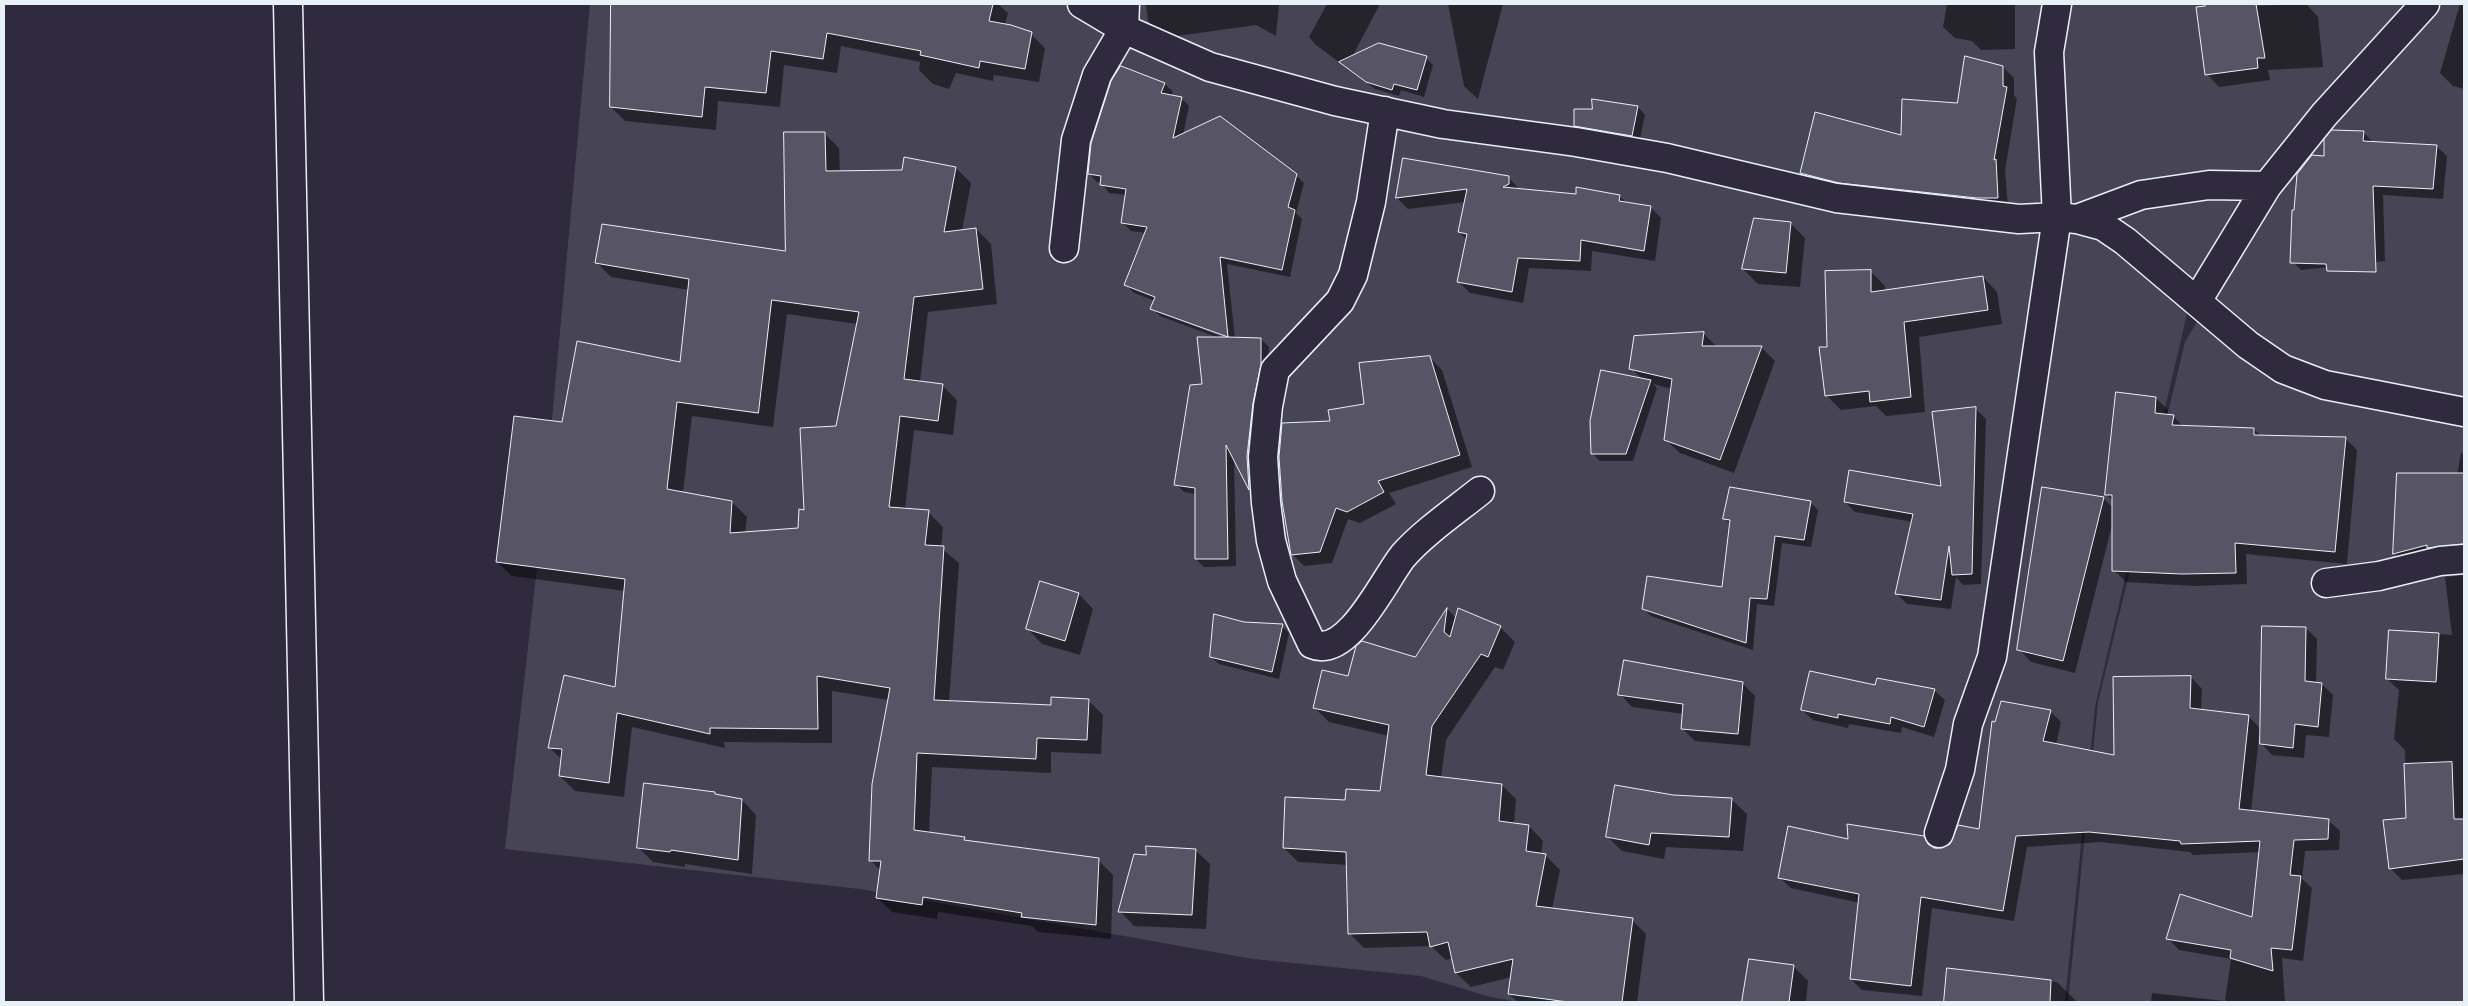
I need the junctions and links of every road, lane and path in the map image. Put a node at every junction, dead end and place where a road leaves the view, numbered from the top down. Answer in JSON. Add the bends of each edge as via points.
{"nodes":[{"id":1,"x":288,"y":4,"type":"edge"},
{"id":2,"x":1082,"y":4,"type":"edge"},
{"id":3,"x":2057,"y":4,"type":"edge"},
{"id":4,"x":2425,"y":4,"type":"edge"},
{"id":5,"x":1124,"y":16,"type":"edge"},
{"id":6,"x":1385,"y":111,"type":"junction"},
{"id":7,"x":2267,"y":186,"type":"junction"},
{"id":8,"x":2067,"y":218,"type":"junction"},
{"id":9,"x":1064,"y":248,"type":"dead end"},
{"id":10,"x":2197,"y":301,"type":"junction"},
{"id":11,"x":2464,"y":412,"type":"edge"},
{"id":12,"x":1480,"y":491,"type":"dead end"},
{"id":13,"x":2464,"y":559,"type":"edge"},
{"id":14,"x":2326,"y":583,"type":"dead end"},
{"id":15,"x":1939,"y":833,"type":"dead end"},
{"id":16,"x":309,"y":1002,"type":"edge"}],
"edges":[{"from":1,"to":16,"type":"street"},
{"from":2,"to":5,"type":"street"},
{"from":3,"to":8,"type":"street","via":[[2049,52]]},
{"from":4,"to":7,"type":"street","via":[[2324,115]]},
{"from":5,"to":6,"type":"street","via":[[1210,67]]},
{"from":5,"to":9,"type":"street","via":[[1097,75],[1076,140]]},
{"from":6,"to":8,"type":"street","via":[[1444,124],[1667,158],[1836,198],[2019,220]]},
{"from":6,"to":12,"type":"street","via":[[1371,202],[1353,275],[1340,301],[1274,370],[1268,406],[1263,456],[1271,541],[1282,581],[1312,644],[1330,646],[1348,632],[1369,610],[1403,556]]},
{"from":7,"to":8,"type":"street","via":[[2209,185],[2141,195]]},
{"from":7,"to":10,"type":"street"},
{"from":8,"to":10,"type":"street","via":[[2103,226]]},
{"from":8,"to":15,"type":"street","via":[[1992,657],[1968,724],[1960,770]]},
{"from":10,"to":11,"type":"street","via":[[2248,345],[2283,369],[2325,385]]},
{"from":13,"to":14,"type":"street"}]}
